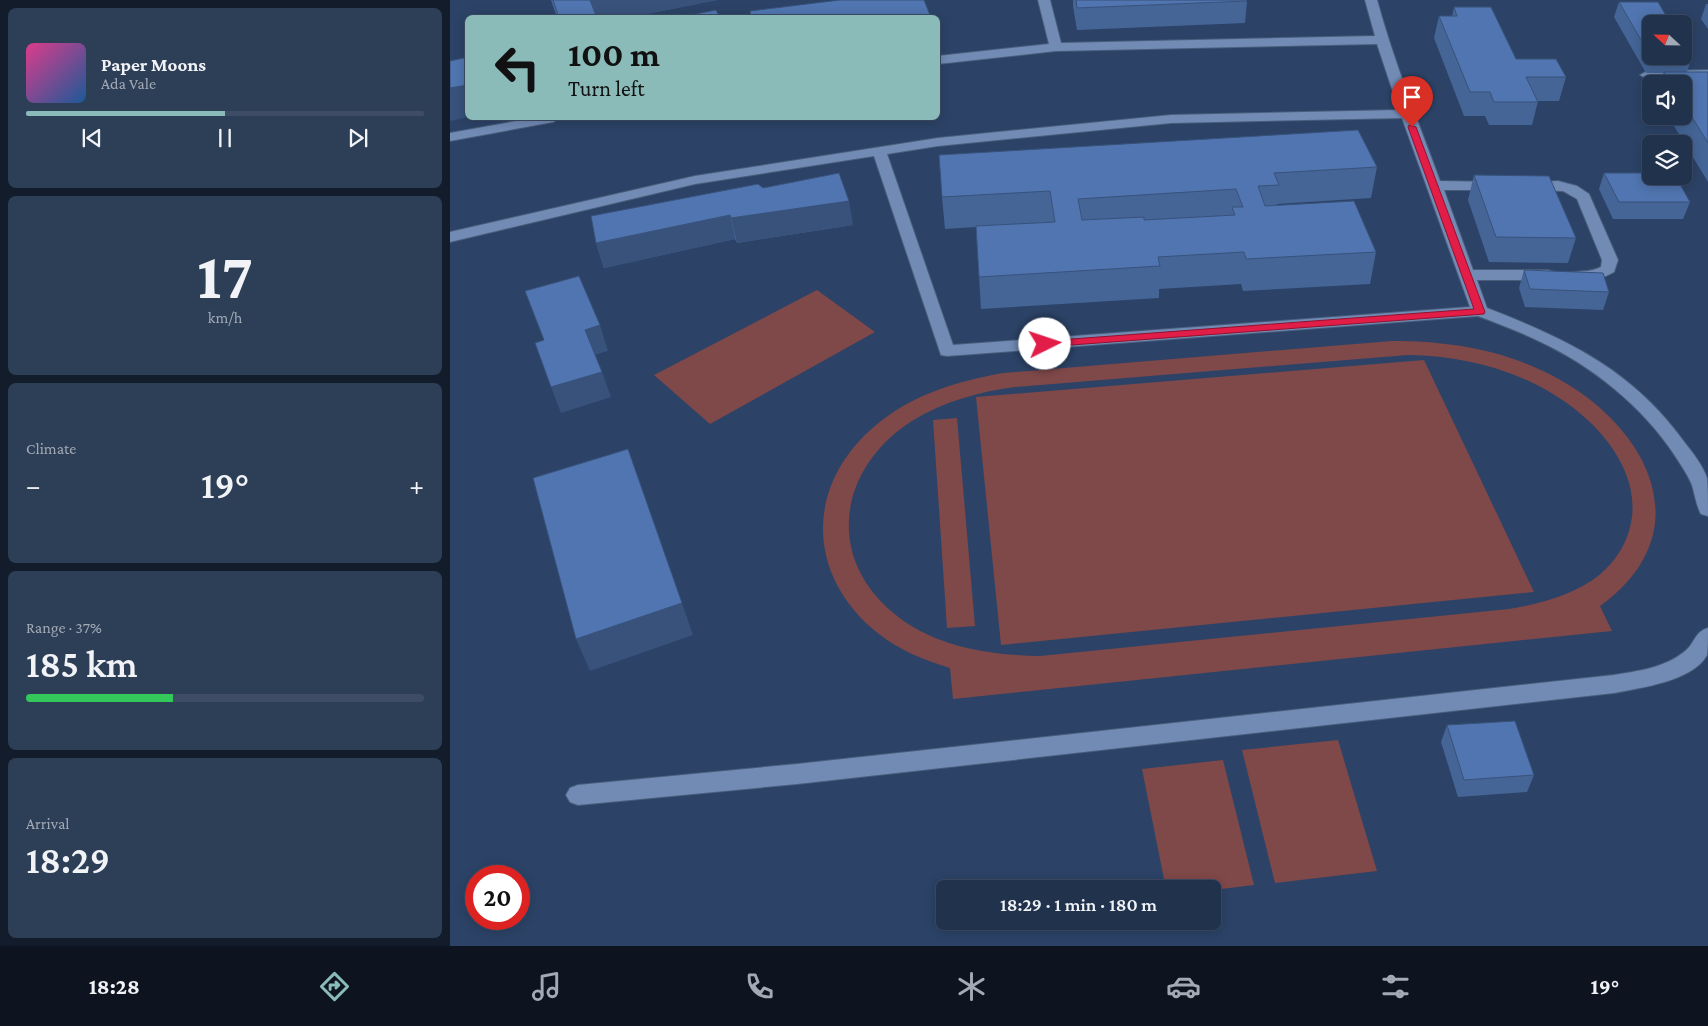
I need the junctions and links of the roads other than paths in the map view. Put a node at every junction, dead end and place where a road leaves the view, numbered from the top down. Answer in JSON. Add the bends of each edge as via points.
{"nodes":[{"id":1,"x":1044,"y":0,"type":"edge"},
{"id":2,"x":1371,"y":0,"type":"edge"},
{"id":3,"x":1382,"y":40,"type":"junction"},
{"id":4,"x":1056,"y":46,"type":"junction"},
{"id":5,"x":940,"y":60,"type":"edge"},
{"id":6,"x":1708,"y":74,"type":"edge"},
{"id":7,"x":1647,"y":75,"type":"dead end"},
{"id":8,"x":1407,"y":114,"type":"junction"},
{"id":9,"x":543,"y":120,"type":"edge"},
{"id":10,"x":450,"y":138,"type":"edge"},
{"id":11,"x":879,"y":151,"type":"junction"},
{"id":12,"x":1435,"y":185,"type":"junction"},
{"id":13,"x":450,"y":237,"type":"edge"},
{"id":14,"x":1467,"y":275,"type":"junction"},
{"id":15,"x":1480,"y":312,"type":"junction"},
{"id":16,"x":1708,"y":509,"type":"edge"},
{"id":17,"x":1708,"y":636,"type":"edge"},
{"id":18,"x":578,"y":795,"type":"dead end"}],
"edges":[{"from":1,"to":4,"type":"lane"},
{"from":2,"to":3,"type":"lane"},
{"from":3,"to":4,"type":"lane"},
{"from":3,"to":8,"type":"lane"},
{"from":4,"to":5,"type":"lane"},
{"from":6,"to":7,"type":"lane"},
{"from":8,"to":11,"type":"lane","via":[[1171,119],[938,142]]},
{"from":8,"to":12,"type":"lane"},
{"from":9,"to":10,"type":"lane"},
{"from":11,"to":13,"type":"lane","via":[[696,180]]},
{"from":11,"to":15,"type":"lane","via":[[946,351]]},
{"from":12,"to":14,"type":"lane"},
{"from":12,"to":14,"type":"lane","via":[[1559,186],[1576,189],[1584,197],[1610,260],[1608,269],[1596,276]]},
{"from":14,"to":15,"type":"lane"},
{"from":15,"to":16,"type":"lane","via":[[1565,347],[1604,372],[1643,404],[1676,442],[1700,481]]},
{"from":17,"to":18,"type":"lane","via":[[1694,658],[1668,672],[1614,684]]}]}
